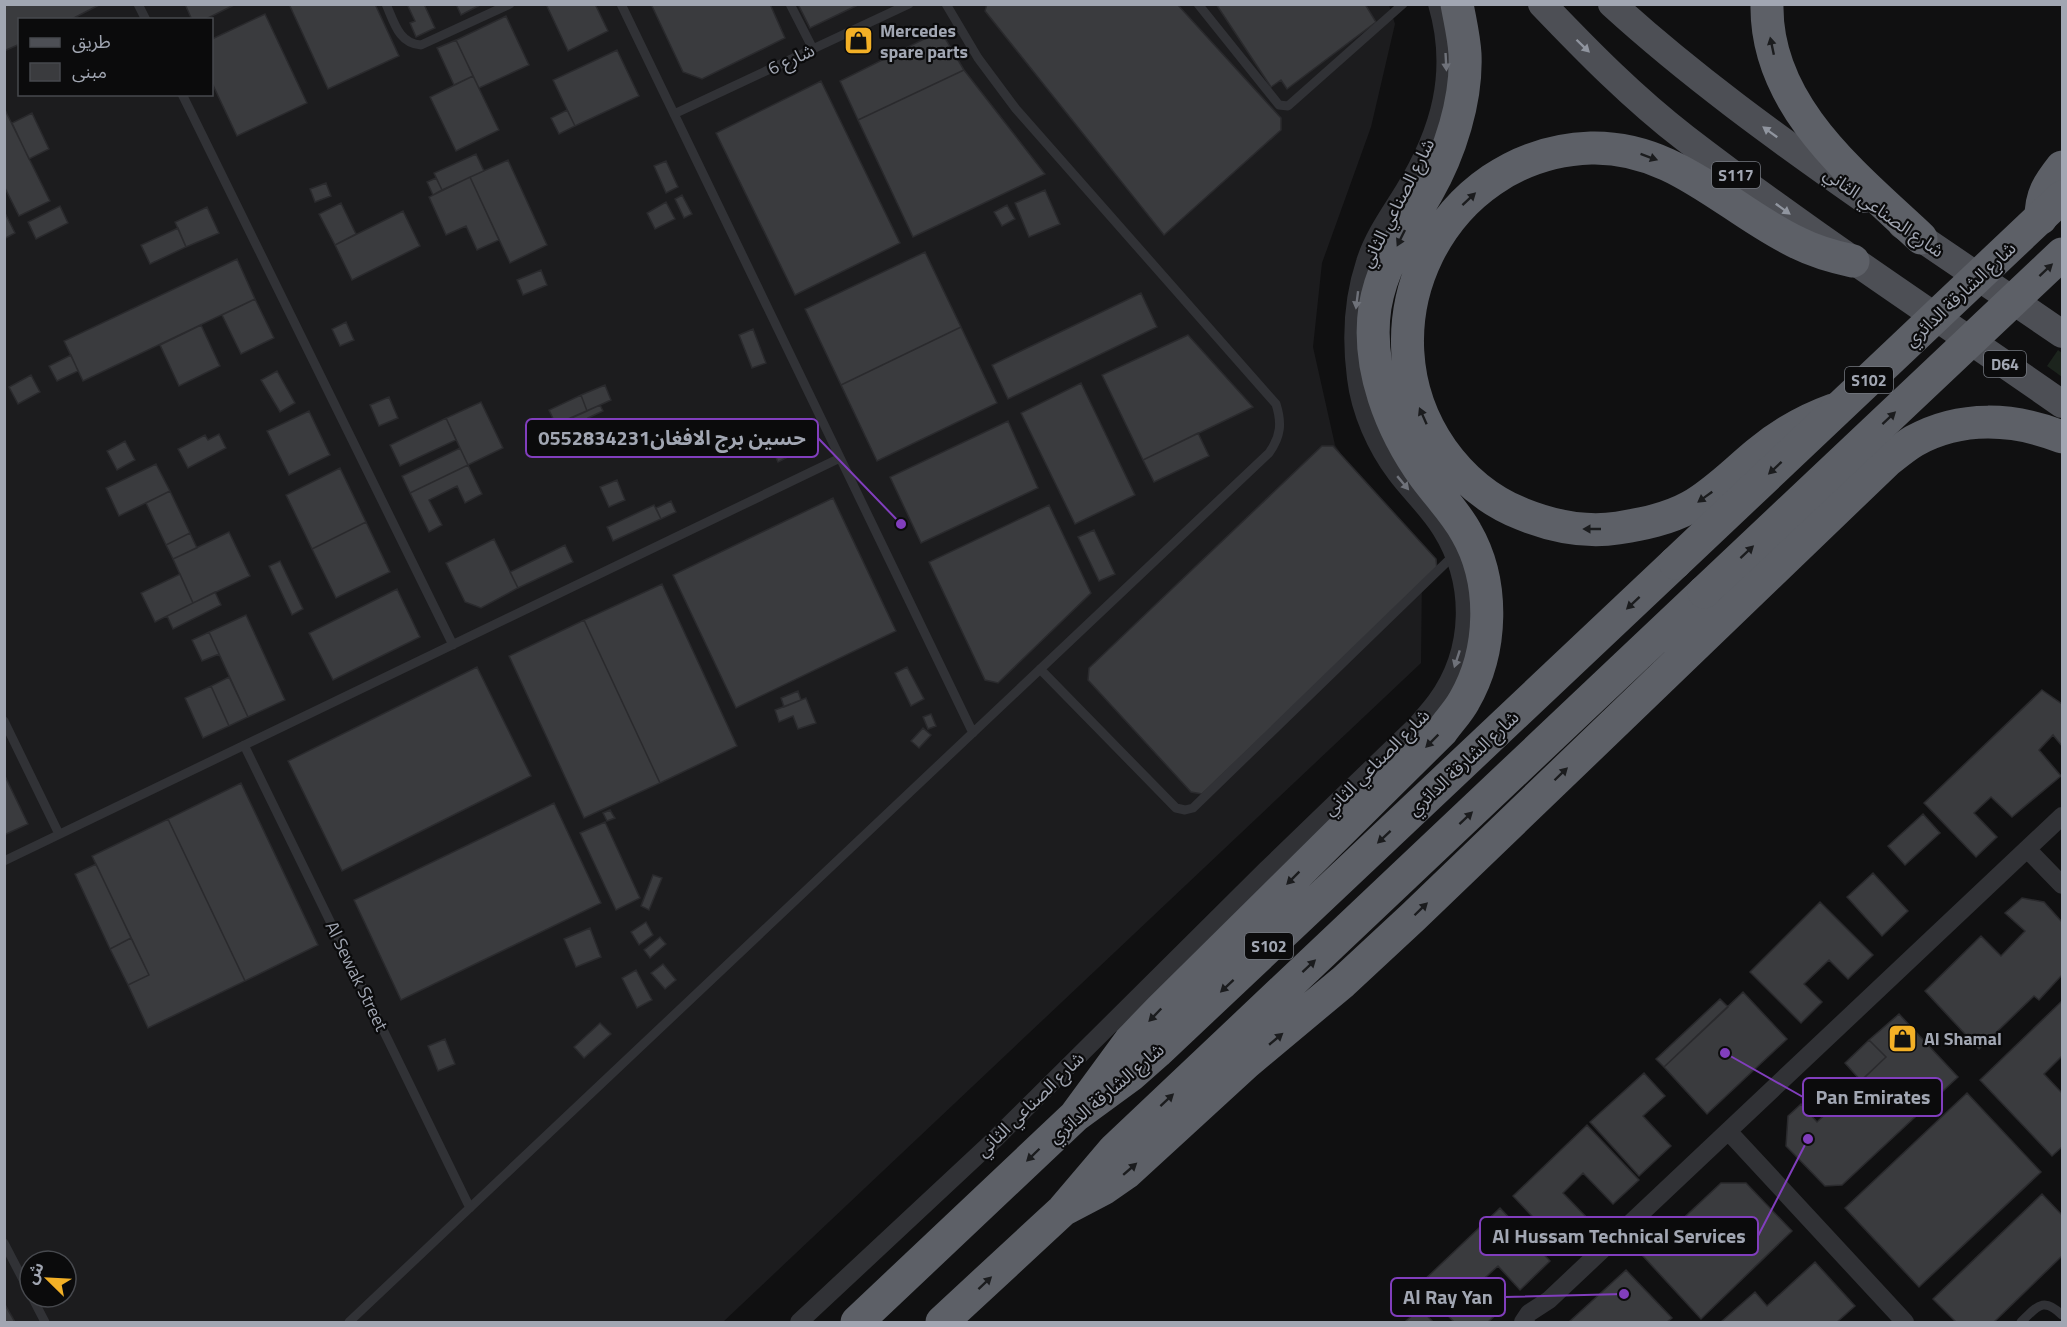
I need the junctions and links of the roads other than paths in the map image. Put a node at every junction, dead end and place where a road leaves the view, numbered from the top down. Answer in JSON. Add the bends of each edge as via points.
{"nodes":[{"id":1,"x":138,"y":4,"type":"edge"},
{"id":2,"x":386,"y":4,"type":"edge"},
{"id":3,"x":510,"y":4,"type":"edge"},
{"id":4,"x":621,"y":4,"type":"edge"},
{"id":5,"x":790,"y":4,"type":"edge"},
{"id":6,"x":909,"y":4,"type":"edge"},
{"id":7,"x":946,"y":4,"type":"edge"},
{"id":8,"x":1198,"y":4,"type":"edge"},
{"id":9,"x":1403,"y":4,"type":"edge"},
{"id":10,"x":1437,"y":4,"type":"edge"},
{"id":11,"x":1457,"y":4,"type":"edge"},
{"id":12,"x":1542,"y":4,"type":"edge"},
{"id":13,"x":1612,"y":4,"type":"edge"},
{"id":14,"x":1767,"y":4,"type":"edge"},
{"id":15,"x":145,"y":18,"type":"edge"},
{"id":16,"x":813,"y":49,"type":"junction"},
{"id":17,"x":183,"y":96,"type":"edge"},
{"id":18,"x":674,"y":114,"type":"junction"},
{"id":19,"x":2062,"y":168,"type":"edge"},
{"id":20,"x":2052,"y":208,"type":"edge"},
{"id":21,"x":1921,"y":238,"type":"junction"},
{"id":22,"x":2062,"y":254,"type":"edge"},
{"id":23,"x":1853,"y":261,"type":"junction"},
{"id":24,"x":1948,"y":325,"type":"joint"},
{"id":25,"x":2062,"y":334,"type":"edge"},
{"id":26,"x":2062,"y":404,"type":"edge"},
{"id":27,"x":1840,"y":407,"type":"junction"},
{"id":28,"x":2062,"y":437,"type":"edge"},
{"id":29,"x":840,"y":458,"type":"junction"},
{"id":30,"x":1454,"y":555,"type":"junction"},
{"id":31,"x":453,"y":645,"type":"junction"},
{"id":32,"x":1040,"y":669,"type":"junction"},
{"id":33,"x":4,"y":721,"type":"edge"},
{"id":34,"x":973,"y":733,"type":"junction"},
{"id":35,"x":244,"y":745,"type":"junction"},
{"id":36,"x":2062,"y":816,"type":"edge"},
{"id":37,"x":59,"y":834,"type":"junction"},
{"id":38,"x":2027,"y":849,"type":"junction"},
{"id":39,"x":4,"y":861,"type":"edge"},
{"id":40,"x":2062,"y":885,"type":"edge"},
{"id":41,"x":1075,"y":1116,"type":"junction"},
{"id":42,"x":1728,"y":1131,"type":"junction"},
{"id":43,"x":470,"y":1208,"type":"junction"},
{"id":44,"x":1063,"y":1210,"type":"junction"},
{"id":45,"x":4,"y":1244,"type":"edge"},
{"id":46,"x":18,"y":1270,"type":"edge"},
{"id":47,"x":1548,"y":1300,"type":"junction"},
{"id":48,"x":38,"y":1309,"type":"edge"},
{"id":49,"x":2062,"y":1315,"type":"edge"},
{"id":50,"x":45,"y":1323,"type":"edge"},
{"id":51,"x":349,"y":1323,"type":"edge"},
{"id":52,"x":799,"y":1323,"type":"edge"},
{"id":53,"x":857,"y":1323,"type":"edge"},
{"id":54,"x":942,"y":1323,"type":"edge"},
{"id":55,"x":1523,"y":1323,"type":"edge"},
{"id":56,"x":1538,"y":1323,"type":"edge"},
{"id":57,"x":1905,"y":1323,"type":"edge"},
{"id":58,"x":2021,"y":1323,"type":"edge"}],
"edges":[{"from":1,"to":15,"type":"lane"},
{"from":2,"to":3,"type":"lane","via":[[402,39],[414,45]]},
{"from":4,"to":18,"type":"lane"},
{"from":5,"to":16,"type":"lane"},
{"from":6,"to":16,"type":"lane","name":"شارع 6"},
{"from":7,"to":32,"type":"lane","via":[[978,58],[1016,109],[1268,394],[1280,417],[1281,429],[1269,453]]},
{"from":8,"to":9,"type":"lane","via":[[1279,105],[1288,106]]},
{"from":10,"to":30,"type":"street","name":"شارع الصناعي الثاني","one_way":true,"via":[[1445,46],[1441,105],[1423,158],[1365,261],[1356,297],[1353,340],[1356,380],[1378,447],[1441,530]]},
{"from":11,"to":41,"type":"highway","one_way":true,"via":[[1465,55],[1459,113],[1440,168],[1402,233],[1381,282],[1374,338],[1383,392],[1403,443],[1461,524],[1481,569],[1486,623],[1475,677],[1464,702],[1442,730],[1152,1017]]},
{"from":12,"to":23,"type":"main road","number":"S117","one_way":true,"via":[[1608,71],[1684,137]]},
{"from":21,"to":13,"type":"main road","name":"شارع الصناعي الثاني","one_way":true,"via":[[1718,93]]},
{"from":21,"to":14,"type":"highway","one_way":true,"via":[[1818,136],[1798,110],[1782,80],[1772,48]]},
{"from":16,"to":18,"type":"lane","name":"شارع 6"},
{"from":17,"to":31,"type":"lane"},
{"from":18,"to":29,"type":"lane"},
{"from":19,"to":20,"type":"highway","via":[[2041,200]]},
{"from":20,"to":27,"type":"highway","name":"شارع الشارقة الدائري","number":"S102","bridge":true},
{"from":21,"to":25,"type":"main road","name":"شارع الصناعي الثاني"},
{"from":44,"to":22,"type":"highway","number":"S102","one_way":true,"bridge":true,"via":[[1114,1150]]},
{"from":23,"to":24,"type":"main road","number":"S117"},
{"from":27,"to":23,"type":"highway","one_way":true,"via":[[1784,434],[1692,506],[1650,522],[1614,529],[1578,529],[1542,522],[1508,508],[1477,489],[1451,463],[1430,433],[1415,400],[1406,327],[1412,291],[1425,256],[1444,225],[1469,198],[1498,176],[1531,160],[1567,150],[1616,149],[1665,162],[1796,242]]},
{"from":24,"to":26,"type":"main road","number":"D64"},
{"from":27,"to":41,"type":"highway","name":"شارع الشارقة الدائري","number":"S102","one_way":true,"bridge":true,"via":[[1157,1052]]},
{"from":44,"to":28,"type":"highway","one_way":true,"via":[[1126,1173],[1246,1063],[1343,982],[1887,461],[1913,442],[1942,429],[1973,422],[2004,422]]},
{"from":29,"to":31,"type":"lane"},
{"from":29,"to":34,"type":"lane"},
{"from":30,"to":32,"type":"lane","via":[[1193,808],[1176,808]]},
{"from":30,"to":52,"type":"street","name":"شارع الصناعي الثاني","one_way":true,"via":[[1463,582],[1464,639],[1454,671],[1416,725],[994,1140]]},
{"from":31,"to":35,"type":"lane"},
{"from":32,"to":34,"type":"lane"},
{"from":33,"to":37,"type":"lane"},
{"from":34,"to":43,"type":"lane"},
{"from":35,"to":37,"type":"lane"},
{"from":35,"to":43,"type":"lane","name":"Al Sewak Street"},
{"from":36,"to":38,"type":"street"},
{"from":37,"to":39,"type":"lane"},
{"from":38,"to":40,"type":"street"},
{"from":38,"to":42,"type":"street"},
{"from":41,"to":53,"type":"highway","name":"شارع الشارقة الدائري","number":"S102","one_way":true},
{"from":42,"to":47,"type":"street"},
{"from":42,"to":57,"type":"street"},
{"from":43,"to":51,"type":"lane"},
{"from":54,"to":44,"type":"highway","number":"S102","one_way":true},
{"from":45,"to":46,"type":"lane"},
{"from":47,"to":55,"type":"street","via":[[1529,1313]]},
{"from":47,"to":56,"type":"street"},
{"from":48,"to":50,"type":"lane"},
{"from":49,"to":58,"type":"lane","via":[[2045,1304]]}]}
